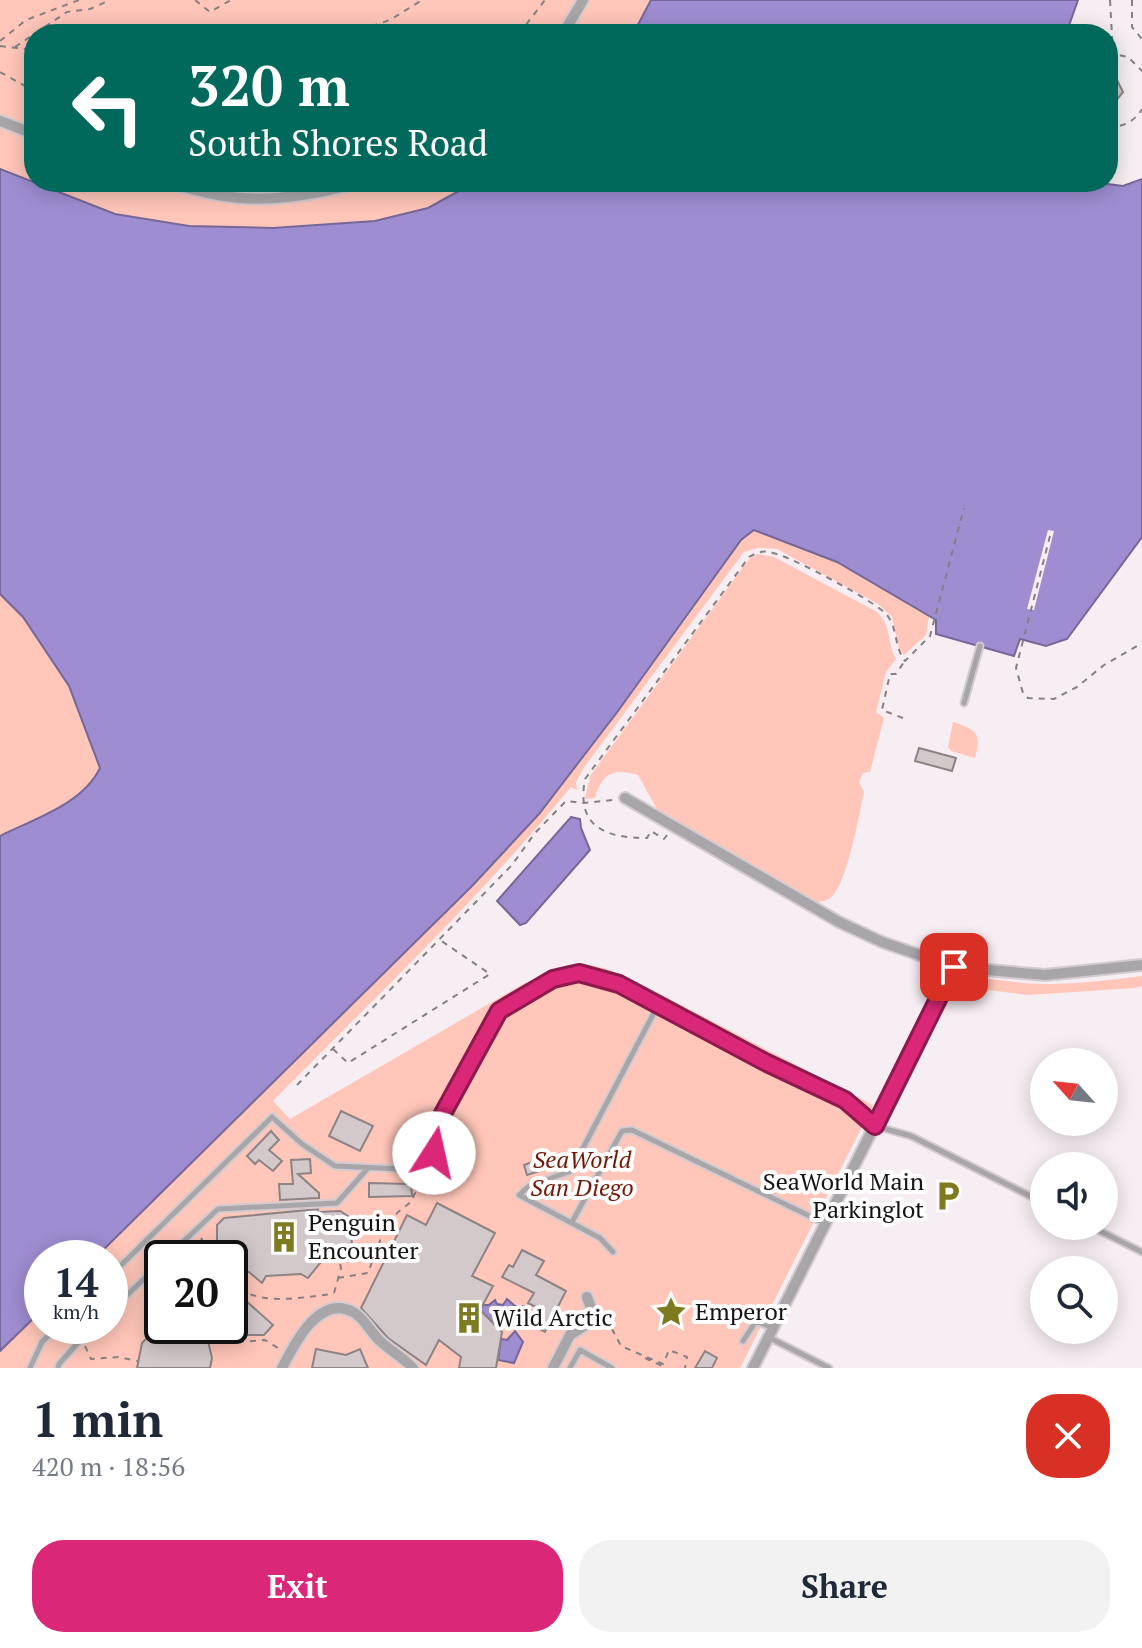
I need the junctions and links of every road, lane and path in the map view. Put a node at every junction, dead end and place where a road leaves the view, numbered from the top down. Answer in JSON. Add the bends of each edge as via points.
{"nodes":[{"id":1,"x":79,"y":0,"type":"edge"},
{"id":2,"x":110,"y":0,"type":"edge"},
{"id":3,"x":195,"y":0,"type":"edge"},
{"id":4,"x":231,"y":0,"type":"edge"},
{"id":5,"x":422,"y":0,"type":"edge"},
{"id":6,"x":545,"y":0,"type":"edge"},
{"id":7,"x":583,"y":0,"type":"edge"},
{"id":8,"x":1110,"y":0,"type":"edge"},
{"id":9,"x":1132,"y":0,"type":"edge"},
{"id":10,"x":49,"y":24,"type":"edge"},
{"id":11,"x":378,"y":24,"type":"edge"},
{"id":12,"x":527,"y":24,"type":"edge"},
{"id":13,"x":569,"y":24,"type":"edge"},
{"id":14,"x":1111,"y":24,"type":"edge"},
{"id":15,"x":1142,"y":39,"type":"edge"},
{"id":16,"x":0,"y":41,"type":"edge"},
{"id":17,"x":24,"y":41,"type":"edge"},
{"id":18,"x":0,"y":46,"type":"edge"},
{"id":19,"x":15,"y":47,"type":"junction"},
{"id":20,"x":24,"y":48,"type":"edge"},
{"id":21,"x":1118,"y":54,"type":"edge"},
{"id":22,"x":1142,"y":71,"type":"edge"},
{"id":23,"x":0,"y":73,"type":"edge"},
{"id":24,"x":24,"y":85,"type":"edge"},
{"id":25,"x":1142,"y":112,"type":"edge"},
{"id":26,"x":0,"y":121,"type":"edge"},
{"id":27,"x":1118,"y":126,"type":"edge"},
{"id":28,"x":24,"y":130,"type":"edge"},
{"id":29,"x":204,"y":192,"type":"edge"},
{"id":30,"x":306,"y":192,"type":"edge"},
{"id":31,"x":964,"y":508,"type":"dead end"},
{"id":32,"x":1050,"y":536,"type":"dead end"},
{"id":33,"x":1142,"y":643,"type":"edge"},
{"id":34,"x":980,"y":646,"type":"dead end"},
{"id":35,"x":905,"y":661,"type":"junction"},
{"id":36,"x":964,"y":703,"type":"dead end"},
{"id":37,"x":903,"y":718,"type":"dead end"},
{"id":38,"x":625,"y":798,"type":"joint"},
{"id":39,"x":584,"y":803,"type":"junction"},
{"id":40,"x":673,"y":827,"type":"junction"},
{"id":41,"x":440,"y":940,"type":"junction"},
{"id":42,"x":1142,"y":965,"type":"edge"},
{"id":43,"x":954,"y":967,"type":"junction"},
{"id":44,"x":658,"y":1005,"type":"junction"},
{"id":45,"x":332,"y":1049,"type":"junction"},
{"id":46,"x":297,"y":1085,"type":"dead end"},
{"id":47,"x":875,"y":1126,"type":"junction"},
{"id":48,"x":368,"y":1168,"type":"junction"},
{"id":49,"x":411,"y":1169,"type":"junction"},
{"id":50,"x":1030,"y":1196,"type":"edge"},
{"id":51,"x":572,"y":1222,"type":"junction"},
{"id":52,"x":826,"y":1224,"type":"junction"},
{"id":53,"x":197,"y":1230,"type":"junction"},
{"id":54,"x":186,"y":1240,"type":"edge"},
{"id":55,"x":202,"y":1240,"type":"edge"},
{"id":56,"x":1118,"y":1240,"type":"edge"},
{"id":57,"x":337,"y":1251,"type":"dead end"},
{"id":58,"x":613,"y":1252,"type":"dead end"},
{"id":59,"x":1142,"y":1252,"type":"edge"},
{"id":60,"x":128,"y":1258,"type":"edge"},
{"id":61,"x":338,"y":1278,"type":"junction"},
{"id":62,"x":144,"y":1279,"type":"edge"},
{"id":63,"x":128,"y":1294,"type":"edge"},
{"id":64,"x":248,"y":1295,"type":"edge"},
{"id":65,"x":587,"y":1297,"type":"dead end"},
{"id":66,"x":587,"y":1324,"type":"junction"},
{"id":67,"x":771,"y":1333,"type":"junction"},
{"id":68,"x":248,"y":1341,"type":"edge"},
{"id":69,"x":743,"y":1341,"type":"dead end"},
{"id":70,"x":41,"y":1344,"type":"edge"},
{"id":71,"x":76,"y":1344,"type":"edge"},
{"id":72,"x":84,"y":1344,"type":"edge"},
{"id":73,"x":289,"y":1355,"type":"junction"},
{"id":74,"x":138,"y":1361,"type":"dead end"},
{"id":75,"x":662,"y":1366,"type":"edge"},
{"id":76,"x":30,"y":1368,"type":"edge"},
{"id":77,"x":58,"y":1368,"type":"edge"},
{"id":78,"x":282,"y":1368,"type":"edge"},
{"id":79,"x":413,"y":1368,"type":"edge"},
{"id":80,"x":553,"y":1368,"type":"edge"},
{"id":81,"x":570,"y":1368,"type":"edge"},
{"id":82,"x":612,"y":1368,"type":"edge"},
{"id":83,"x":685,"y":1368,"type":"edge"},
{"id":84,"x":753,"y":1368,"type":"edge"},
{"id":85,"x":829,"y":1368,"type":"edge"}],
"edges":[{"from":1,"to":16,"type":"path","via":[[26,20]]},
{"from":2,"to":10,"type":"path","via":[[67,12]]},
{"from":3,"to":4,"type":"path","via":[[210,12]]},
{"from":5,"to":11,"type":"path"},
{"from":6,"to":12,"type":"path"},
{"from":7,"to":13,"type":"street"},
{"from":8,"to":14,"type":"path"},
{"from":9,"to":15,"type":"path","via":[[1132,27]]},
{"from":17,"to":19,"type":"path"},
{"from":18,"to":19,"type":"path"},
{"from":19,"to":20,"type":"path"},
{"from":21,"to":22,"type":"path"},
{"from":23,"to":24,"type":"path"},
{"from":25,"to":27,"type":"path"},
{"from":26,"to":28,"type":"street"},
{"from":29,"to":30,"type":"street","via":[[247,198]]},
{"from":31,"to":35,"type":"path","via":[[930,636]]},
{"from":32,"to":33,"type":"path","via":[[1016,668],[1023,693],[1054,699]]},
{"from":34,"to":36,"type":"lane"},
{"from":35,"to":37,"type":"path","via":[[890,674],[882,710]]},
{"from":35,"to":39,"type":"path","via":[[892,623],[881,609],[786,557],[759,551],[749,557],[585,779]]},
{"from":38,"to":39,"type":"path"},
{"from":38,"to":40,"type":"street"},
{"from":39,"to":40,"type":"path","via":[[589,819],[607,834],[647,838],[651,831],[664,839]]},
{"from":39,"to":41,"type":"path","via":[[566,801]]},
{"from":40,"to":43,"type":"street","via":[[839,922]]},
{"from":41,"to":45,"type":"path"},
{"from":41,"to":45,"type":"path","via":[[490,974],[348,1063]]},
{"from":42,"to":43,"type":"street","via":[[1045,975]]},
{"from":43,"to":47,"type":"street"},
{"from":44,"to":47,"type":"lane","via":[[845,1100]]},
{"from":44,"to":49,"type":"lane","via":[[619,984],[579,973],[523,995],[499,1011],[429,1139],[435,1142],[434,1153],[423,1170]]},
{"from":44,"to":51,"type":"lane","via":[[571,1171],[519,1195]]},
{"from":45,"to":46,"type":"path"},
{"from":47,"to":50,"type":"lane","via":[[911,1136]]},
{"from":47,"to":52,"type":"street"},
{"from":48,"to":49,"type":"lane"},
{"from":48,"to":53,"type":"lane","via":[[337,1203],[218,1209]]},
{"from":48,"to":60,"type":"lane","via":[[335,1166],[272,1117]]},
{"from":49,"to":61,"type":"path","via":[[415,1193],[384,1230],[368,1273]]},
{"from":51,"to":52,"type":"lane","via":[[622,1131],[632,1130]]},
{"from":51,"to":58,"type":"lane"},
{"from":52,"to":67,"type":"street"},
{"from":53,"to":54,"type":"lane"},
{"from":53,"to":55,"type":"path"},
{"from":56,"to":59,"type":"lane"},
{"from":57,"to":61,"type":"path"},
{"from":61,"to":64,"type":"path","via":[[334,1294],[274,1300]]},
{"from":62,"to":63,"type":"lane"},
{"from":65,"to":66,"type":"street","via":[[592,1311]]},
{"from":66,"to":75,"type":"path","via":[[612,1329],[621,1346]]},
{"from":66,"to":80,"type":"street","via":[[570,1335]]},
{"from":67,"to":69,"type":"lane","via":[[756,1321]]},
{"from":67,"to":84,"type":"street"},
{"from":67,"to":85,"type":"lane"},
{"from":68,"to":73,"type":"path","via":[[265,1340]]},
{"from":70,"to":76,"type":"lane"},
{"from":71,"to":77,"type":"lane"},
{"from":72,"to":74,"type":"path","via":[[91,1359]]},
{"from":73,"to":78,"type":"street"},
{"from":73,"to":79,"type":"street","via":[[321,1311],[339,1307],[355,1313]]},
{"from":75,"to":83,"type":"path","via":[[669,1350],[687,1357]]},
{"from":81,"to":82,"type":"lane","via":[[580,1350]]}]}
